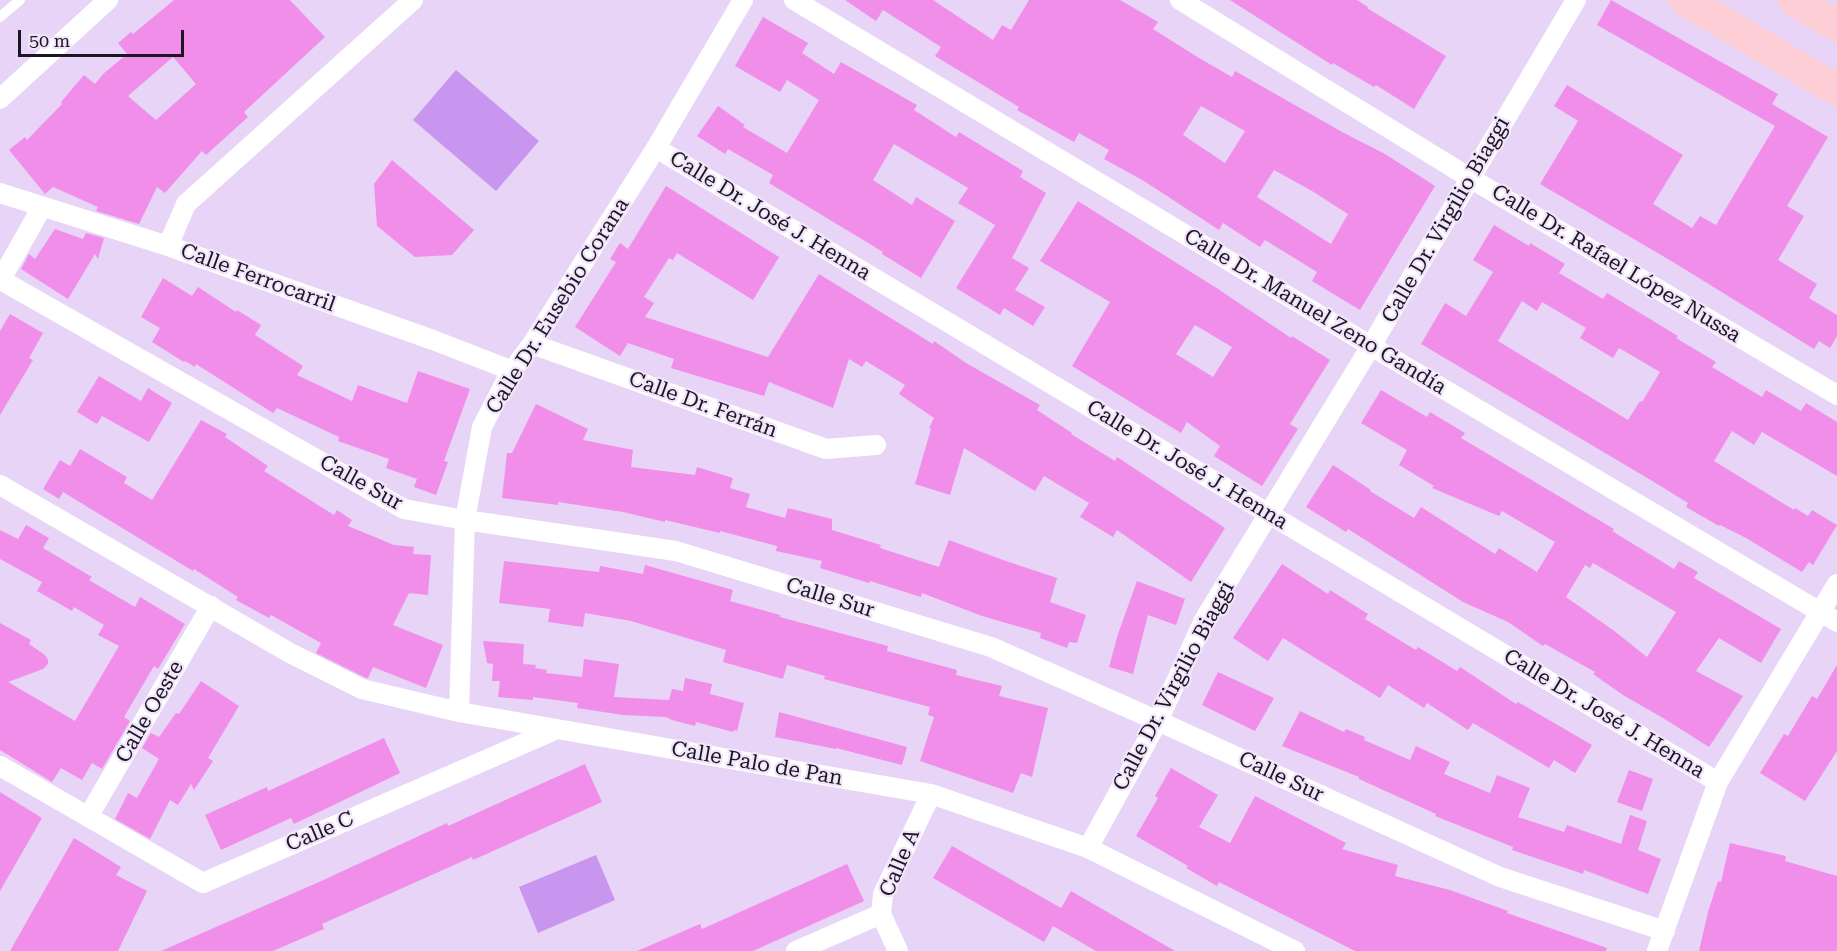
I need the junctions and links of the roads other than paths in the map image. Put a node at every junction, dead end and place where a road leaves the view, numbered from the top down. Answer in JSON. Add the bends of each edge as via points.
{"nodes":[{"id":1,"x":20,"y":0,"type":"edge"},
{"id":2,"x":108,"y":0,"type":"edge"},
{"id":3,"x":413,"y":0,"type":"edge"},
{"id":4,"x":743,"y":0,"type":"edge"},
{"id":5,"x":794,"y":0,"type":"edge"},
{"id":6,"x":1180,"y":0,"type":"edge"},
{"id":7,"x":1576,"y":0,"type":"edge"},
{"id":8,"x":1685,"y":0,"type":"edge"},
{"id":9,"x":1794,"y":0,"type":"edge"},
{"id":10,"x":0,"y":17,"type":"edge"},
{"id":11,"x":1837,"y":26,"type":"edge"},
{"id":12,"x":1837,"y":90,"type":"edge"},
{"id":13,"x":2,"y":94,"type":"edge"},
{"id":14,"x":656,"y":148,"type":"junction"},
{"id":15,"x":1470,"y":178,"type":"junction"},
{"id":16,"x":0,"y":193,"type":"edge"},
{"id":17,"x":42,"y":207,"type":"junction"},
{"id":18,"x":168,"y":246,"type":"junction"},
{"id":19,"x":0,"y":280,"type":"edge"},
{"id":20,"x":532,"y":344,"type":"junction"},
{"id":21,"x":1371,"y":346,"type":"junction"},
{"id":22,"x":513,"y":371,"type":"junction"},
{"id":23,"x":1837,"y":395,"type":"edge"},
{"id":24,"x":876,"y":445,"type":"dead end"},
{"id":25,"x":0,"y":485,"type":"edge"},
{"id":26,"x":1270,"y":514,"type":"junction"},
{"id":27,"x":465,"y":520,"type":"junction"},
{"id":28,"x":1837,"y":585,"type":"edge"},
{"id":29,"x":212,"y":606,"type":"junction"},
{"id":30,"x":1829,"y":617,"type":"edge"},
{"id":31,"x":459,"y":712,"type":"junction"},
{"id":32,"x":1158,"y":721,"type":"junction"},
{"id":33,"x":557,"y":729,"type":"junction"},
{"id":34,"x":0,"y":766,"type":"edge"},
{"id":35,"x":1718,"y":782,"type":"junction"},
{"id":36,"x":931,"y":794,"type":"junction"},
{"id":37,"x":88,"y":818,"type":"junction"},
{"id":38,"x":1088,"y":848,"type":"junction"},
{"id":39,"x":881,"y":914,"type":"junction"},
{"id":40,"x":1665,"y":931,"type":"junction"},
{"id":41,"x":1278,"y":948,"type":"edge"},
{"id":42,"x":796,"y":951,"type":"edge"},
{"id":43,"x":898,"y":951,"type":"edge"},
{"id":44,"x":1657,"y":951,"type":"edge"}],
"edges":[{"from":1,"to":10,"type":"lane"},
{"from":2,"to":13,"type":"street"},
{"from":3,"to":18,"type":"street","via":[[186,204]]},
{"from":4,"to":14,"type":"street","name":"Calle Dr. Eusebio Corana"},
{"from":5,"to":21,"type":"street","name":"Calle Dr. Manuel Zeno Gandía"},
{"from":6,"to":15,"type":"street","name":"Calle Dr. Rafael López Nussa"},
{"from":7,"to":15,"type":"street","name":"Calle Dr. Virgilio Biaggi"},
{"from":8,"to":12,"type":"main road"},
{"from":9,"to":11,"type":"main road"},
{"from":14,"to":20,"type":"street","name":"Calle Dr. Eusebio Corana"},
{"from":14,"to":26,"type":"street","name":"Calle Dr. José J. Henna"},
{"from":15,"to":21,"type":"street","name":"Calle Dr. Virgilio Biaggi"},
{"from":15,"to":23,"type":"street","name":"Calle Dr. Rafael López Nussa"},
{"from":16,"to":17,"type":"street","name":"Calle Ferrocarril"},
{"from":17,"to":18,"type":"street","name":"Calle Ferrocarril"},
{"from":17,"to":19,"type":"street"},
{"from":18,"to":22,"type":"street","name":"Calle Ferrocarril"},
{"from":19,"to":27,"type":"street","name":"Calle Sur","via":[[404,509]]},
{"from":20,"to":22,"type":"street","name":"Calle Dr. Eusebio Corana"},
{"from":20,"to":24,"type":"street","name":"Calle Dr. Ferrán","via":[[826,449]]},
{"from":21,"to":26,"type":"street","name":"Calle Dr. Virgilio Biaggi"},
{"from":21,"to":30,"type":"street","name":"Calle Dr. Manuel Zeno Gandía"},
{"from":22,"to":27,"type":"street","name":"Calle Dr. Eusebio Corana","via":[[483,428]]},
{"from":25,"to":29,"type":"street","name":"Calle Palo de Pan"},
{"from":26,"to":32,"type":"street","name":"Calle Dr. Virgilio Biaggi","via":[[1204,620]]},
{"from":26,"to":35,"type":"street","name":"Calle Dr. José J. Henna"},
{"from":27,"to":31,"type":"street","name":"Calle Dr. Eusebio Corana"},
{"from":27,"to":32,"type":"street","name":"Calle Sur","via":[[676,551],[991,647]]},
{"from":28,"to":30,"type":"street"},
{"from":29,"to":31,"type":"street","name":"Calle Palo de Pan","via":[[290,653],[362,688]]},
{"from":29,"to":37,"type":"street","name":"Calle Oeste"},
{"from":30,"to":35,"type":"street"},
{"from":31,"to":33,"type":"street","name":"Calle Palo de Pan"},
{"from":32,"to":38,"type":"street","name":"Calle Dr. Virgilio Biaggi"},
{"from":32,"to":40,"type":"street","name":"Calle Sur","via":[[1500,877]]},
{"from":33,"to":36,"type":"street","name":"Calle Palo de Pan"},
{"from":33,"to":37,"type":"street","name":"Calle C","via":[[203,883]]},
{"from":34,"to":37,"type":"street"},
{"from":35,"to":40,"type":"street"},
{"from":36,"to":38,"type":"street","name":"Calle Palo de Pan"},
{"from":36,"to":39,"type":"street","name":"Calle A","via":[[883,894]]},
{"from":38,"to":41,"type":"street","name":"Calle Palo de Pan"},
{"from":39,"to":42,"type":"street","name":"Calle A"},
{"from":39,"to":43,"type":"street"},
{"from":40,"to":44,"type":"street"}]}
